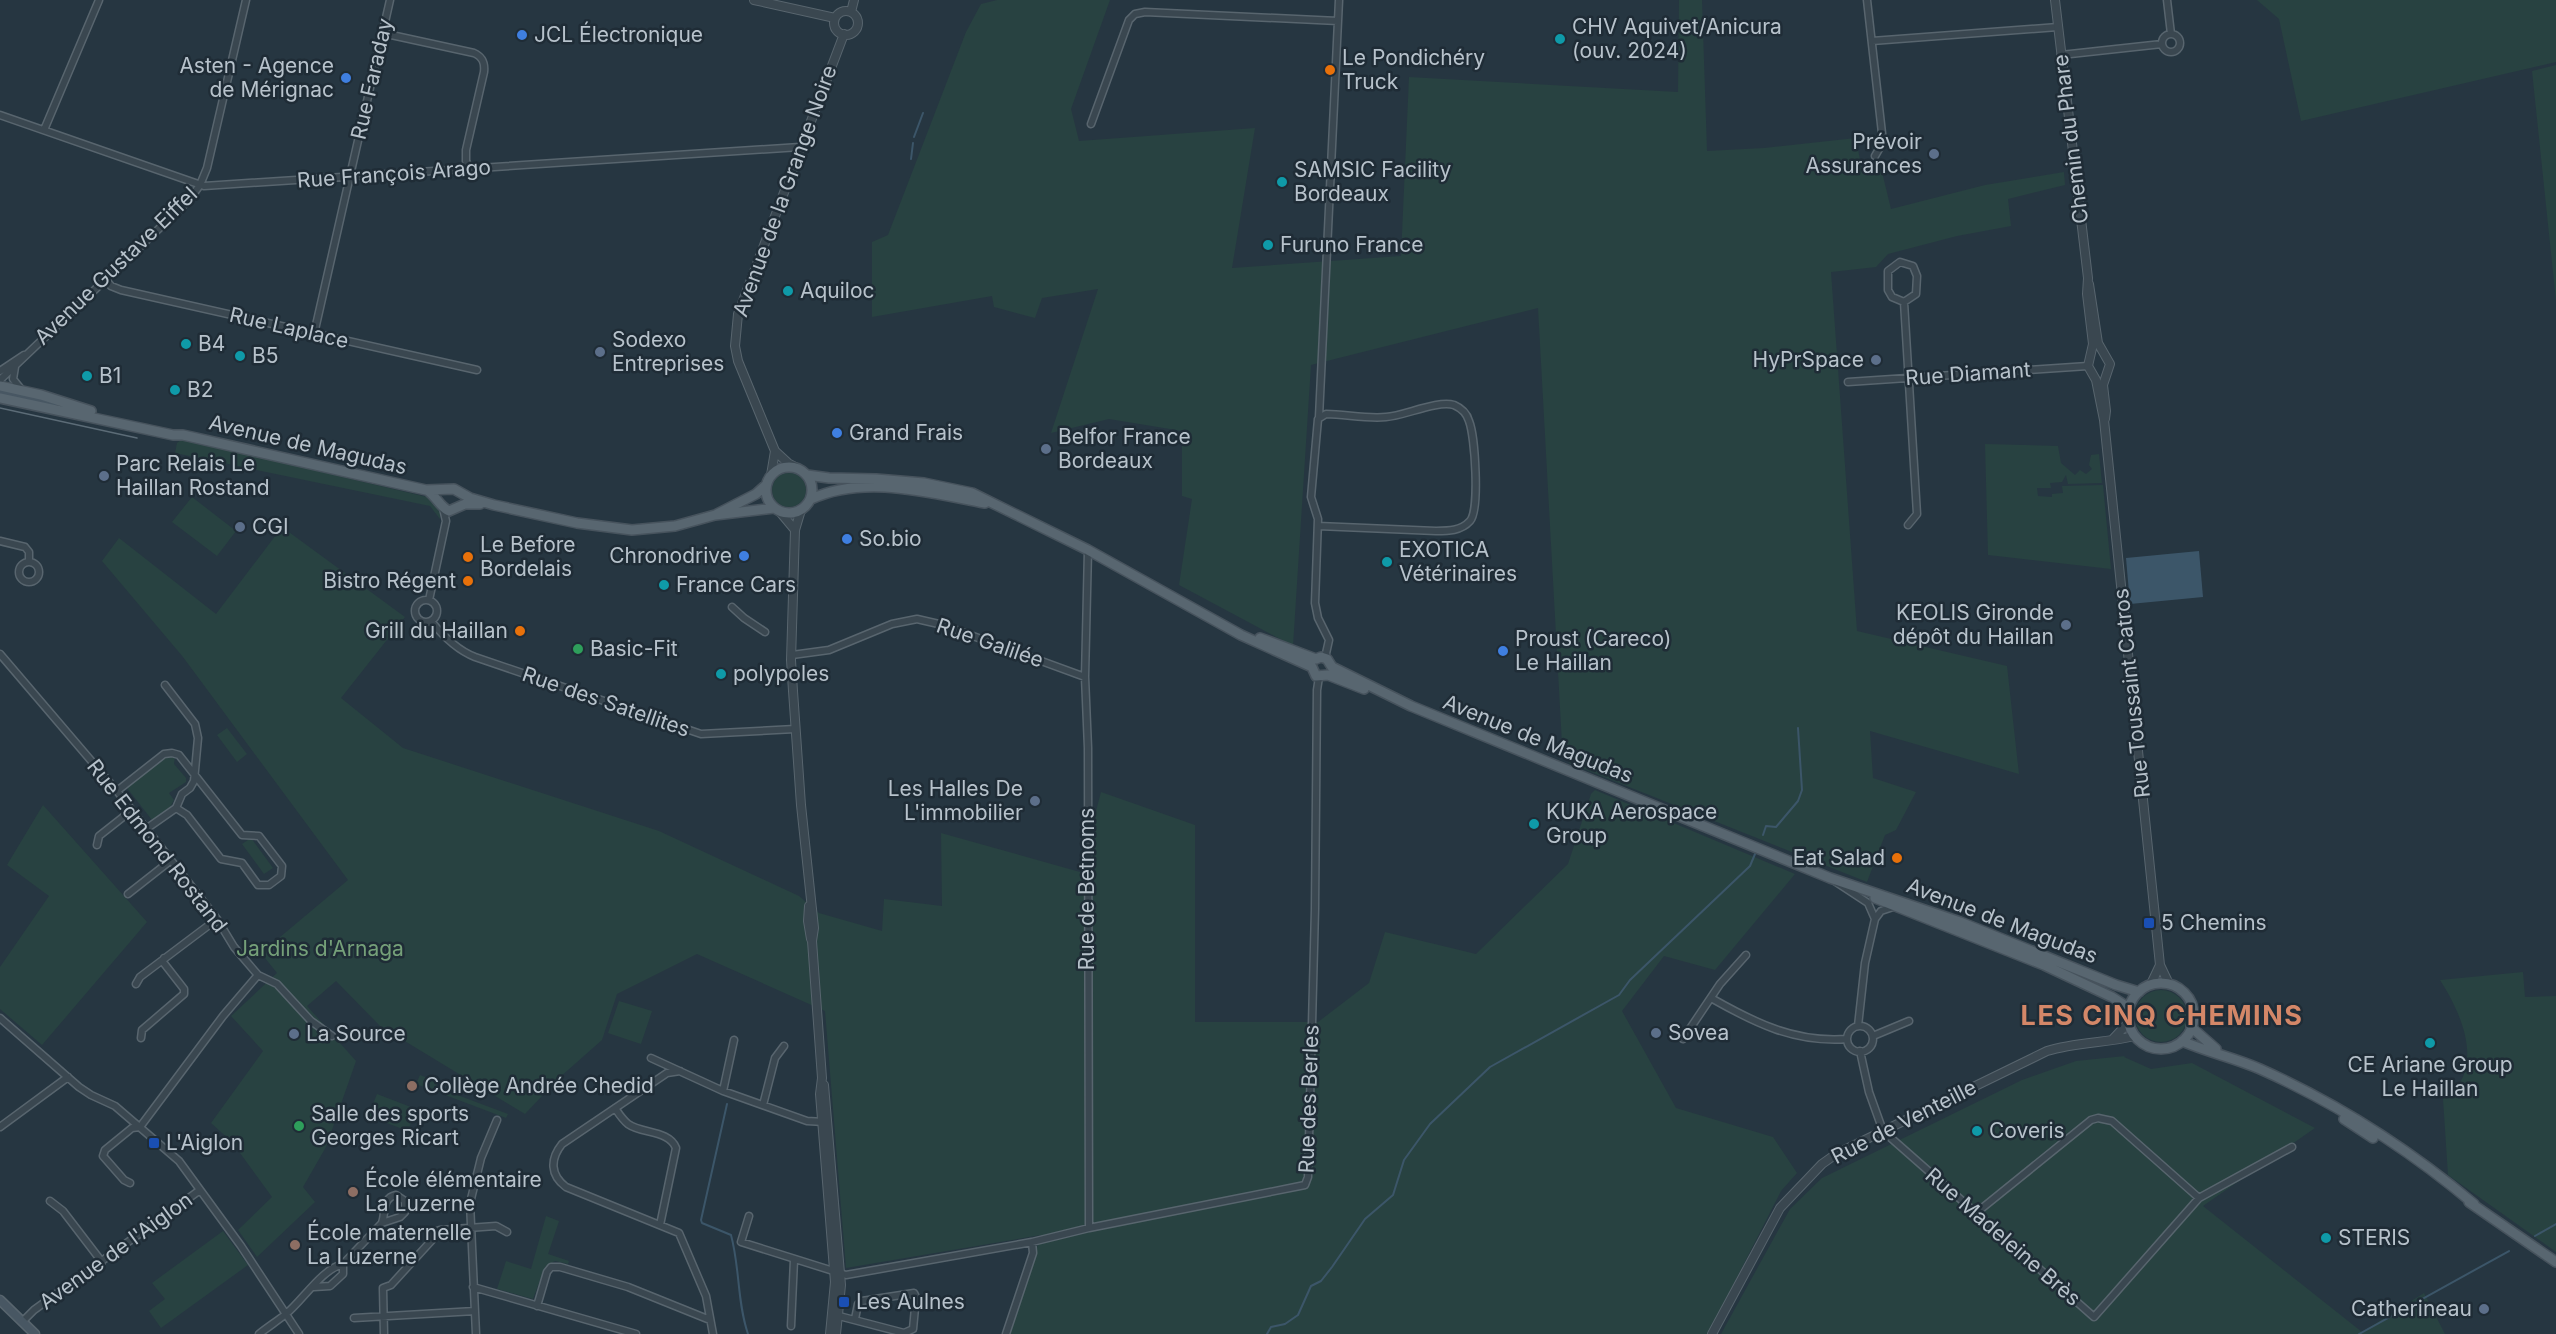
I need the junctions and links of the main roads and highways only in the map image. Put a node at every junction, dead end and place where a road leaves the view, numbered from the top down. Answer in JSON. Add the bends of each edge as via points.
{"nodes":[{"id":1,"x":0,"y":386,"type":"edge"},
{"id":2,"x":0,"y":393,"type":"edge"},
{"id":3,"x":0,"y":398,"type":"edge"},
{"id":4,"x":58,"y":401,"type":"junction"},
{"id":5,"x":183,"y":435,"type":"junction"},
{"id":6,"x":807,"y":474,"type":"junction"},
{"id":7,"x":766,"y":485,"type":"junction"},
{"id":8,"x":426,"y":490,"type":"junction"},
{"id":9,"x":445,"y":490,"type":"junction"},
{"id":10,"x":459,"y":492,"type":"junction"},
{"id":11,"x":811,"y":499,"type":"junction"},
{"id":12,"x":441,"y":505,"type":"junction"},
{"id":13,"x":494,"y":505,"type":"junction"},
{"id":14,"x":996,"y":505,"type":"junction"},
{"id":15,"x":457,"y":508,"type":"junction"},
{"id":16,"x":777,"y":510,"type":"junction"},
{"id":17,"x":715,"y":515,"type":"junction"},
{"id":18,"x":1317,"y":662,"type":"junction"},
{"id":19,"x":1326,"y":673,"type":"junction"},
{"id":20,"x":1852,"y":886,"type":"junction"},
{"id":21,"x":2139,"y":992,"type":"junction"},
{"id":22,"x":2129,"y":1008,"type":"junction"},
{"id":23,"x":2192,"y":1028,"type":"junction"},
{"id":24,"x":2182,"y":1041,"type":"junction"},
{"id":25,"x":2226,"y":1055,"type":"junction"},
{"id":26,"x":2547,"y":1256,"type":"junction"},
{"id":27,"x":2556,"y":1262,"type":"edge"},
{"id":28,"x":2556,"y":1268,"type":"edge"},
{"id":29,"x":0,"y":1300,"type":"edge"},
{"id":30,"x":35,"y":1334,"type":"edge"}],
"edges":[{"from":1,"to":4,"type":"main road","name":"Avenue de Magudas"},
{"from":2,"to":4,"type":"main road","via":[[41,402]]},
{"from":3,"to":5,"type":"main road","name":"Avenue de Magudas"},
{"from":4,"to":5,"type":"main road","name":"Avenue de Magudas"},
{"from":5,"to":8,"type":"main road","name":"Avenue de Magudas"},
{"from":6,"to":7,"type":"main road","via":[[783,467],[771,475]]},
{"from":6,"to":11,"type":"main road","via":[[812,486]]},
{"from":6,"to":14,"type":"main road","via":[[948,486]]},
{"from":7,"to":16,"type":"main road","via":[[767,497]]},
{"from":7,"to":17,"type":"main road"},
{"from":8,"to":9,"type":"main road","name":"Avenue de Magudas"},
{"from":8,"to":12,"type":"main road","name":"Avenue de Magudas"},
{"from":9,"to":10,"type":"main road"},
{"from":9,"to":12,"type":"main road"},
{"from":10,"to":13,"type":"main road"},
{"from":10,"to":15,"type":"main road","via":[[462,498]]},
{"from":11,"to":14,"type":"main road","via":[[839,491],[880,488],[916,490]]},
{"from":11,"to":16,"type":"main road","via":[[795,513]]},
{"from":12,"to":15,"type":"main road","via":[[449,511]]},
{"from":13,"to":15,"type":"main road","via":[[473,503]]},
{"from":13,"to":17,"type":"main road","via":[[577,524],[632,530],[675,526]]},
{"from":14,"to":18,"type":"main road","via":[[1088,550],[1241,635]]},
{"from":16,"to":17,"type":"main road"},
{"from":18,"to":19,"type":"main road","via":[[1314,674]]},
{"from":18,"to":19,"type":"main road","via":[[1330,661]]},
{"from":19,"to":20,"type":"main road","name":"Avenue de Magudas"},
{"from":20,"to":21,"type":"main road","name":"Avenue de Magudas","via":[[1960,922]]},
{"from":20,"to":22,"type":"main road","name":"Avenue de Magudas","via":[[2044,965]]},
{"from":21,"to":22,"type":"main road"},
{"from":21,"to":23,"type":"main road","via":[[2151,984],[2169,984],[2181,990],[2193,1010]]},
{"from":22,"to":24,"type":"main road","via":[[2135,1036],[2152,1047],[2163,1048]]},
{"from":23,"to":24,"type":"main road"},
{"from":23,"to":25,"type":"main road"},
{"from":24,"to":25,"type":"main road"},
{"from":25,"to":26,"type":"main road","via":[[2276,1076],[2363,1124]]},
{"from":26,"to":27,"type":"main road"},
{"from":26,"to":28,"type":"main road"},
{"from":29,"to":30,"type":"main road"}]}
